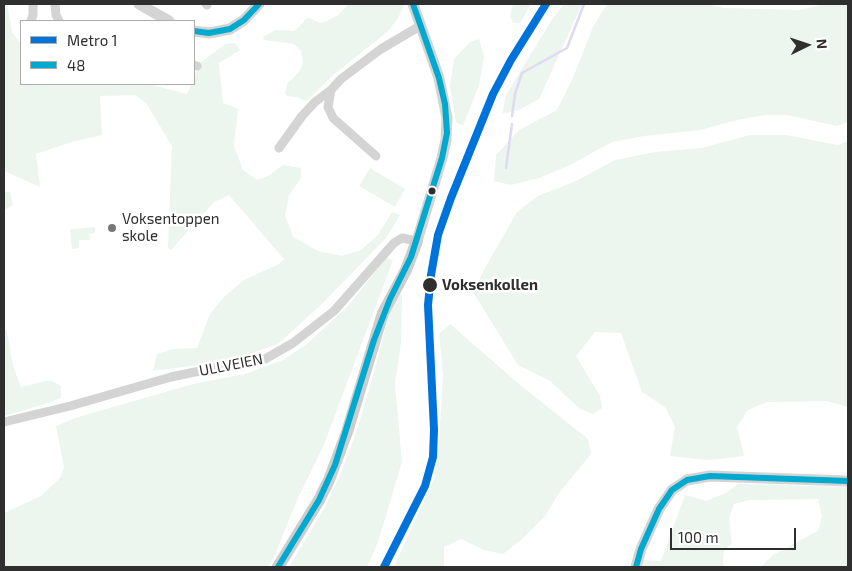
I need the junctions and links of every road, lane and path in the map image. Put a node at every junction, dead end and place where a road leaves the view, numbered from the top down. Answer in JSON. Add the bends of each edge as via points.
{"nodes":[{"id":1,"x":33,"y":4,"type":"edge"},
{"id":2,"x":55,"y":4,"type":"edge"},
{"id":3,"x":259,"y":4,"type":"edge"},
{"id":4,"x":413,"y":4,"type":"edge"},
{"id":5,"x":143,"y":5,"type":"edge"},
{"id":6,"x":30,"y":20,"type":"edge"},
{"id":7,"x":58,"y":20,"type":"edge"},
{"id":8,"x":167,"y":20,"type":"edge"},
{"id":9,"x":420,"y":26,"type":"junction"},
{"id":10,"x":195,"y":31,"type":"edge"},
{"id":11,"x":331,"y":90,"type":"junction"},
{"id":12,"x":280,"y":148,"type":"dead end"},
{"id":13,"x":376,"y":156,"type":"dead end"},
{"id":14,"x":417,"y":241,"type":"junction"},
{"id":15,"x":4,"y":422,"type":"edge"},
{"id":16,"x":848,"y":481,"type":"edge"},
{"id":17,"x":278,"y":567,"type":"edge"},
{"id":18,"x":636,"y":567,"type":"edge"}],
"edges":[{"from":1,"to":6,"type":"street"},
{"from":2,"to":7,"type":"street"},
{"from":3,"to":10,"type":"street","via":[[230,29],[210,33]]},
{"from":4,"to":9,"type":"street"},
{"from":5,"to":8,"type":"street"},
{"from":9,"to":11,"type":"street","via":[[348,73]]},
{"from":9,"to":14,"type":"street","via":[[444,95],[447,127],[442,158]]},
{"from":11,"to":12,"type":"street","via":[[302,116]]},
{"from":11,"to":13,"type":"street","via":[[328,107],[333,118]]},
{"from":14,"to":15,"type":"street","name":"ULLVEIEN","via":[[402,238],[394,244],[334,311],[308,333],[270,357],[248,364],[171,377]]},
{"from":14,"to":17,"type":"main road","via":[[383,313],[329,480]]},
{"from":16,"to":18,"type":"street","via":[[710,476],[683,481],[659,509]]}]}
